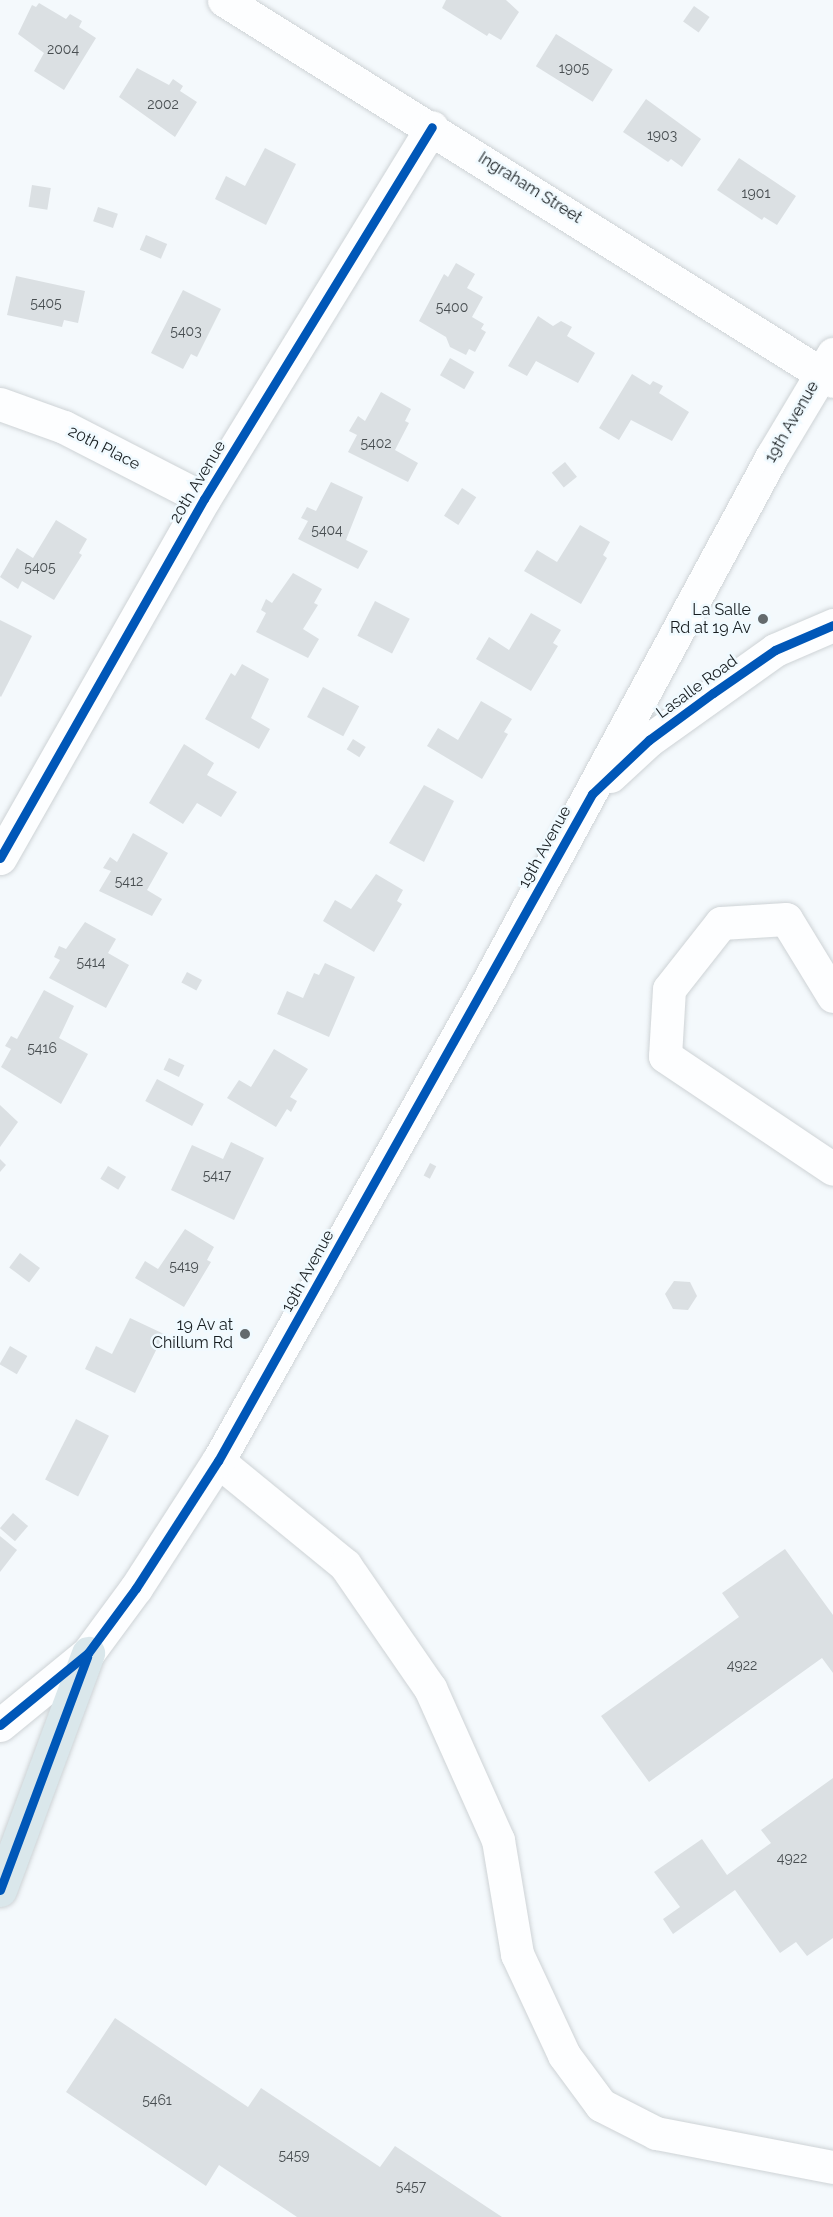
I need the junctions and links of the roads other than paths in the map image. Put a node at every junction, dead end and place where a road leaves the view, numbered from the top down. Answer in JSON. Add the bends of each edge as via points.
{"nodes":[{"id":1,"x":224,"y":0,"type":"edge"},
{"id":2,"x":432,"y":127,"type":"junction"},
{"id":3,"x":829,"y":369,"type":"edge"},
{"id":4,"x":0,"y":404,"type":"edge"},
{"id":5,"x":204,"y":499,"type":"junction"},
{"id":6,"x":833,"y":625,"type":"edge"},
{"id":7,"x":591,"y":794,"type":"junction"},
{"id":8,"x":0,"y":858,"type":"edge"},
{"id":9,"x":833,"y":996,"type":"edge"},
{"id":10,"x":833,"y":1169,"type":"edge"},
{"id":11,"x":218,"y":1461,"type":"junction"},
{"id":12,"x":88,"y":1653,"type":"junction"},
{"id":13,"x":0,"y":1725,"type":"edge"},
{"id":14,"x":0,"y":1890,"type":"edge"},
{"id":15,"x":833,"y":2167,"type":"edge"}],
"edges":[{"from":1,"to":2,"type":"street","name":"Ingraham Street"},
{"from":2,"to":3,"type":"street","name":"Ingraham Street"},
{"from":2,"to":5,"type":"street","name":"20th Avenue"},
{"from":3,"to":7,"type":"street","name":"19th Avenue","via":[[772,456]]},
{"from":4,"to":5,"type":"street","name":"20th Place","via":[[64,427]]},
{"from":5,"to":8,"type":"street","name":"20th Avenue"},
{"from":6,"to":7,"type":"street","name":"Lasalle Road","via":[[775,650],[713,693],[649,740]]},
{"from":7,"to":11,"type":"street","name":"19th Avenue"},
{"from":9,"to":10,"type":"street","via":[[786,919],[721,923],[669,989],[665,1056]]},
{"from":11,"to":12,"type":"street","name":"19th Avenue","via":[[136,1588]]},
{"from":11,"to":15,"type":"street","via":[[345,1564],[430,1688],[498,1840],[517,1954],[564,2055],[601,2105],[656,2133]]},
{"from":12,"to":13,"type":"street","name":"19th Avenue"},
{"from":12,"to":14,"type":"main road"}]}
